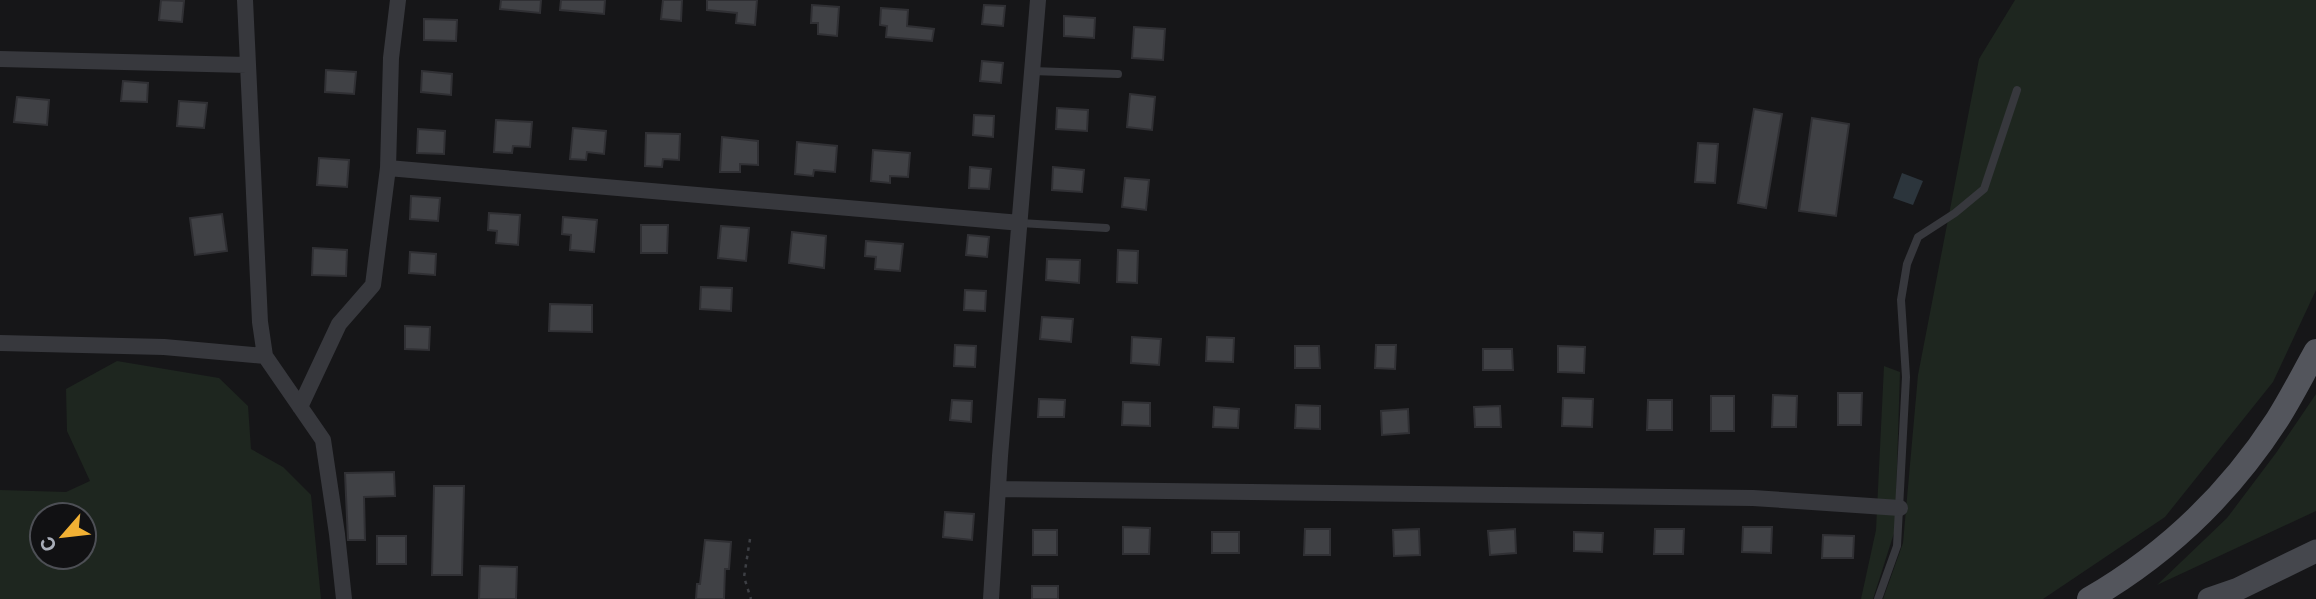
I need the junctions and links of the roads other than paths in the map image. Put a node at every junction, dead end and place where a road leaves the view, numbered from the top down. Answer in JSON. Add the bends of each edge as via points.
{"nodes":[{"id":1,"x":245,"y":0,"type":"edge"},
{"id":2,"x":398,"y":0,"type":"edge"},
{"id":3,"x":1038,"y":0,"type":"edge"},
{"id":4,"x":0,"y":59,"type":"edge"},
{"id":5,"x":247,"y":65,"type":"junction"},
{"id":6,"x":1032,"y":71,"type":"junction"},
{"id":7,"x":1118,"y":74,"type":"dead end"},
{"id":8,"x":2017,"y":90,"type":"dead end"},
{"id":9,"x":388,"y":168,"type":"junction"},
{"id":10,"x":1020,"y":223,"type":"junction"},
{"id":11,"x":1106,"y":228,"type":"dead end"},
{"id":12,"x":0,"y":342,"type":"edge"},
{"id":13,"x":2316,"y":351,"type":"edge"},
{"id":14,"x":265,"y":356,"type":"junction"},
{"id":15,"x":300,"y":407,"type":"junction"},
{"id":16,"x":998,"y":489,"type":"junction"},
{"id":17,"x":1900,"y":508,"type":"junction"},
{"id":18,"x":2316,"y":551,"type":"edge"},
{"id":19,"x":2234,"y":594,"type":"edge"},
{"id":20,"x":344,"y":599,"type":"edge"},
{"id":21,"x":991,"y":599,"type":"edge"},
{"id":22,"x":1878,"y":599,"type":"edge"},
{"id":23,"x":2090,"y":599,"type":"edge"},
{"id":24,"x":2209,"y":599,"type":"edge"}],
"edges":[{"from":1,"to":5,"type":"street"},
{"from":2,"to":9,"type":"street","via":[[391,58]]},
{"from":3,"to":6,"type":"street"},
{"from":4,"to":5,"type":"street"},
{"from":5,"to":14,"type":"street"},
{"from":6,"to":7,"type":"lane"},
{"from":6,"to":10,"type":"street"},
{"from":8,"to":17,"type":"lane","via":[[1984,189],[1918,237],[1906,264],[1901,300],[1906,377]]},
{"from":9,"to":10,"type":"street"},
{"from":9,"to":15,"type":"street","via":[[373,285],[339,324]]},
{"from":10,"to":11,"type":"lane"},
{"from":10,"to":16,"type":"street"},
{"from":12,"to":14,"type":"street","via":[[164,347]]},
{"from":13,"to":23,"type":"main road","via":[[2277,421],[2232,481],[2183,533]]},
{"from":14,"to":15,"type":"street"},
{"from":15,"to":20,"type":"street","via":[[323,440]]},
{"from":16,"to":17,"type":"street","via":[[1753,498]]},
{"from":16,"to":21,"type":"street"},
{"from":17,"to":22,"type":"lane","via":[[1897,546]]},
{"from":18,"to":19,"type":"main road"},
{"from":19,"to":24,"type":"main road"}]}
